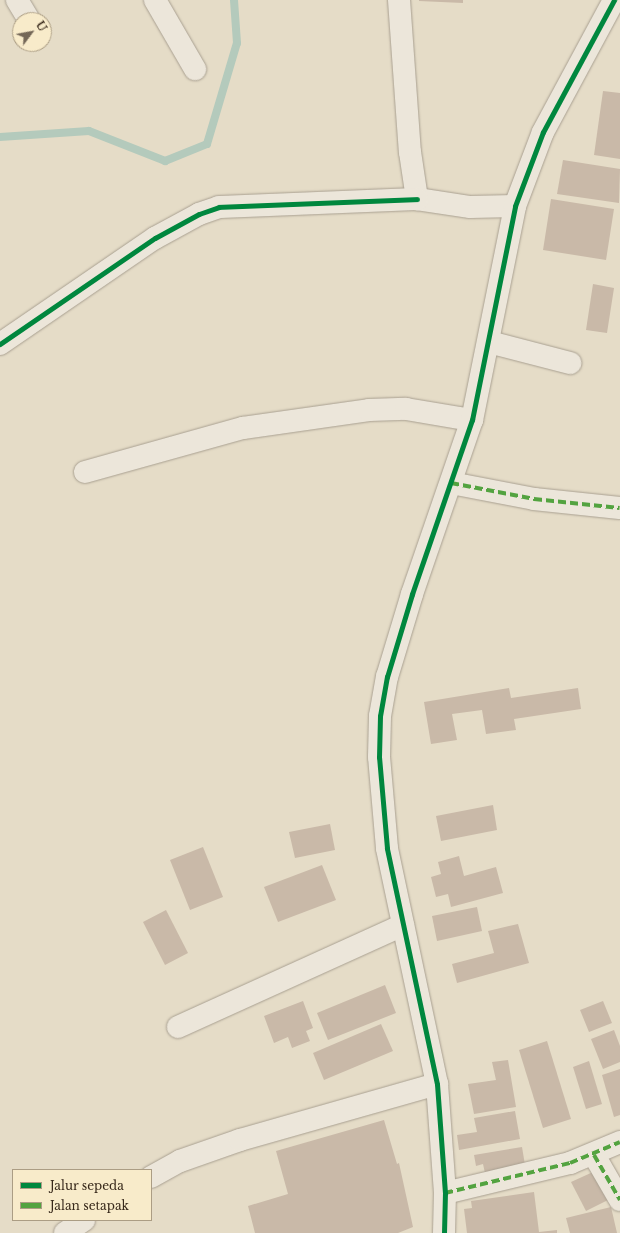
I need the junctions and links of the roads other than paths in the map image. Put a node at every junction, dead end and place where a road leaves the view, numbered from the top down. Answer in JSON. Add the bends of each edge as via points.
{"nodes":[{"id":1,"x":17,"y":0,"type":"edge"},
{"id":2,"x":155,"y":0,"type":"edge"},
{"id":3,"x":399,"y":0,"type":"edge"},
{"id":4,"x":614,"y":0,"type":"edge"},
{"id":5,"x":24,"y":12,"type":"edge"},
{"id":6,"x":195,"y":69,"type":"dead end"},
{"id":7,"x":417,"y":199,"type":"junction"},
{"id":8,"x":515,"y":206,"type":"junction"},
{"id":9,"x":489,"y":342,"type":"junction"},
{"id":10,"x":0,"y":344,"type":"edge"},
{"id":11,"x":570,"y":363,"type":"dead end"},
{"id":12,"x":472,"y":420,"type":"junction"},
{"id":13,"x":85,"y":472,"type":"dead end"},
{"id":14,"x":451,"y":482,"type":"junction"},
{"id":15,"x":620,"y":508,"type":"edge"},
{"id":16,"x":403,"y":925,"type":"junction"},
{"id":17,"x":178,"y":1027,"type":"dead end"},
{"id":18,"x":437,"y":1084,"type":"junction"},
{"id":19,"x":620,"y":1142,"type":"edge"},
{"id":20,"x":594,"y":1155,"type":"junction"},
{"id":21,"x":152,"y":1176,"type":"edge"},
{"id":22,"x":445,"y":1192,"type":"junction"},
{"id":23,"x":620,"y":1200,"type":"edge"},
{"id":24,"x":83,"y":1221,"type":"edge"},
{"id":25,"x":65,"y":1233,"type":"edge"},
{"id":26,"x":444,"y":1233,"type":"edge"}],
"edges":[{"from":1,"to":5,"type":"street"},
{"from":2,"to":6,"type":"street"},
{"from":3,"to":7,"type":"street","via":[[410,152]]},
{"from":4,"to":8,"type":"street","via":[[543,132]]},
{"from":7,"to":8,"type":"street","via":[[470,207]]},
{"from":7,"to":10,"type":"street","via":[[219,207],[199,214],[156,238]]},
{"from":8,"to":9,"type":"street"},
{"from":9,"to":11,"type":"street"},
{"from":9,"to":12,"type":"street"},
{"from":12,"to":13,"type":"street","via":[[406,409],[369,410],[243,428]]},
{"from":12,"to":14,"type":"street"},
{"from":14,"to":15,"type":"street","via":[[534,499]]},
{"from":14,"to":16,"type":"street","via":[[387,676],[380,716],[382,807],[387,848]]},
{"from":16,"to":17,"type":"street"},
{"from":16,"to":18,"type":"street"},
{"from":18,"to":21,"type":"street","via":[[240,1140],[180,1161]]},
{"from":18,"to":22,"type":"street"},
{"from":19,"to":20,"type":"street"},
{"from":20,"to":22,"type":"street","via":[[526,1175]]},
{"from":20,"to":23,"type":"street"},
{"from":22,"to":26,"type":"street"},
{"from":24,"to":25,"type":"street"}]}
